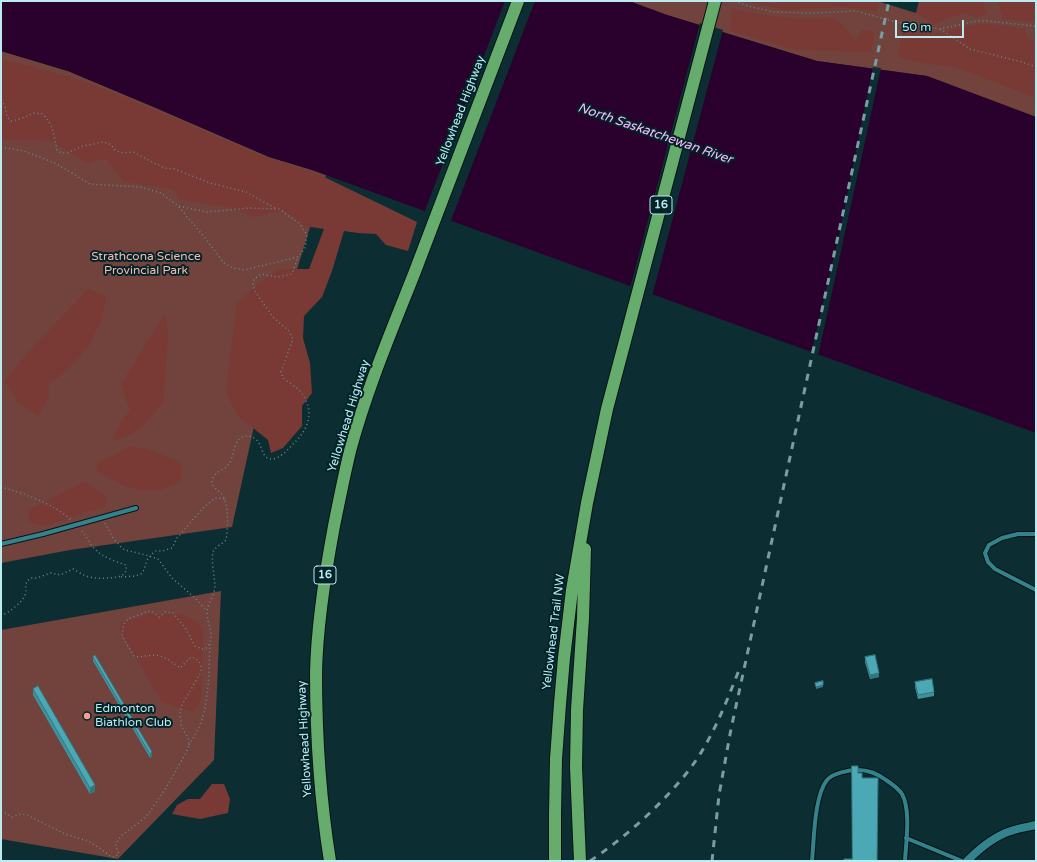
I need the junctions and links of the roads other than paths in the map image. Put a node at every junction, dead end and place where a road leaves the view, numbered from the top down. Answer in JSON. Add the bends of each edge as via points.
{"nodes":[{"id":1,"x":518,"y":1,"type":"edge"},
{"id":2,"x":715,"y":1,"type":"edge"},
{"id":3,"x":587,"y":503,"type":"junction"},
{"id":4,"x":136,"y":508,"type":"dead end"},
{"id":5,"x":1036,"y":534,"type":"edge"},
{"id":6,"x":1,"y":544,"type":"edge"},
{"id":7,"x":1036,"y":590,"type":"edge"},
{"id":8,"x":1036,"y":825,"type":"edge"},
{"id":9,"x":906,"y":838,"type":"junction"},
{"id":10,"x":330,"y":861,"type":"edge"},
{"id":11,"x":556,"y":861,"type":"edge"},
{"id":12,"x":580,"y":861,"type":"edge"},
{"id":13,"x":812,"y":861,"type":"edge"},
{"id":14,"x":905,"y":861,"type":"edge"},
{"id":15,"x":962,"y":861,"type":"edge"},
{"id":16,"x":967,"y":861,"type":"edge"}],
"edges":[{"from":1,"to":10,"type":"highway","name":"Yellowhead Highway","number":"16","via":[[377,368],[350,451],[342,486],[325,576],[316,671],[317,732]]},
{"from":2,"to":3,"type":"highway","name":"Yellowhead Trail NW","number":"16","via":[[606,409]]},
{"from":3,"to":11,"type":"highway","name":"Yellowhead Trail NW","number":"16","via":[[572,590],[560,704],[556,759]]},
{"from":3,"to":12,"type":"highway","via":[[576,767]]},
{"from":4,"to":6,"type":"lane"},
{"from":5,"to":7,"type":"lane","via":[[1018,534],[1002,538],[989,545],[986,553],[988,562],[994,569]]},
{"from":8,"to":16,"type":"street","via":[[1010,831],[977,850]]},
{"from":9,"to":13,"type":"lane","via":[[907,810],[902,794],[893,785],[880,775],[865,770],[838,773],[827,780],[820,794]]},
{"from":9,"to":14,"type":"lane"},
{"from":9,"to":15,"type":"lane"}]}
